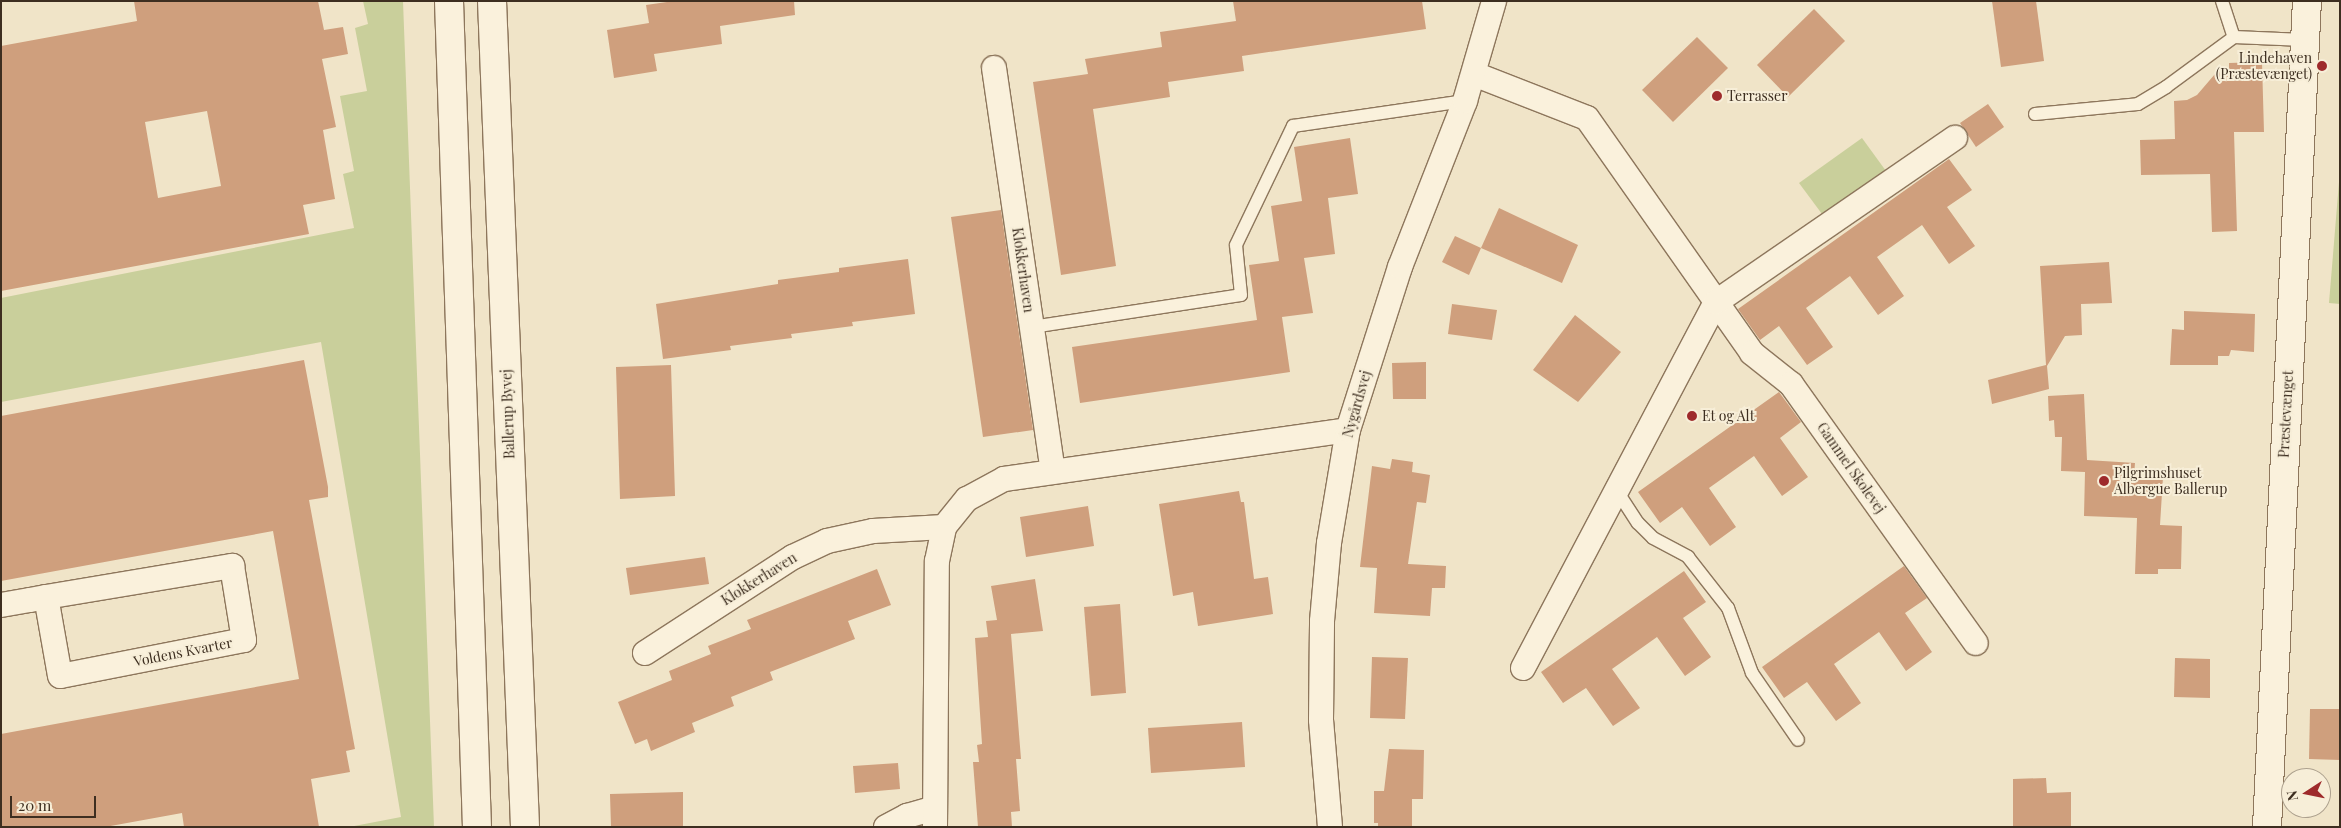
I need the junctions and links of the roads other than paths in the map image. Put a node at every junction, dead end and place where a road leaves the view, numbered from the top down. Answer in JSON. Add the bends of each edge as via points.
{"nodes":[{"id":1,"x":449,"y":1,"type":"edge"},
{"id":2,"x":492,"y":1,"type":"edge"},
{"id":3,"x":1494,"y":1,"type":"edge"},
{"id":4,"x":2222,"y":1,"type":"edge"},
{"id":5,"x":2307,"y":1,"type":"edge"},
{"id":6,"x":2234,"y":37,"type":"junction"},
{"id":7,"x":2304,"y":40,"type":"junction"},
{"id":8,"x":994,"y":68,"type":"dead end"},
{"id":9,"x":1474,"y":74,"type":"junction"},
{"id":10,"x":1465,"y":101,"type":"junction"},
{"id":11,"x":2035,"y":114,"type":"dead end"},
{"id":12,"x":1955,"y":138,"type":"dead end"},
{"id":13,"x":1716,"y":302,"type":"junction"},
{"id":14,"x":1032,"y":327,"type":"junction"},
{"id":15,"x":1348,"y":430,"type":"junction"},
{"id":16,"x":1053,"y":472,"type":"junction"},
{"id":17,"x":1617,"y":491,"type":"junction"},
{"id":18,"x":944,"y":527,"type":"junction"},
{"id":19,"x":46,"y":597,"type":"junction"},
{"id":20,"x":1,"y":605,"type":"edge"},
{"id":21,"x":1976,"y":644,"type":"dead end"},
{"id":22,"x":645,"y":653,"type":"dead end"},
{"id":23,"x":1523,"y":668,"type":"dead end"},
{"id":24,"x":1798,"y":740,"type":"dead end"},
{"id":25,"x":935,"y":818,"type":"edge"},
{"id":26,"x":477,"y":827,"type":"edge"},
{"id":27,"x":525,"y":827,"type":"edge"},
{"id":28,"x":886,"y":827,"type":"edge"},
{"id":29,"x":1330,"y":827,"type":"edge"},
{"id":30,"x":2267,"y":827,"type":"edge"}],
"edges":[{"from":1,"to":26,"type":"main road"},
{"from":2,"to":27,"type":"main road","name":"Ballerup Byvej"},
{"from":3,"to":9,"type":"street","name":"Nygårdsvej"},
{"from":4,"to":6,"type":"lane"},
{"from":5,"to":7,"type":"main road","name":"Præstevænget"},
{"from":6,"to":7,"type":"lane"},
{"from":6,"to":11,"type":"lane","via":[[2138,104]]},
{"from":7,"to":30,"type":"main road","name":"Præstevænget"},
{"from":8,"to":14,"type":"street","name":"Klokkerhaven"},
{"from":9,"to":10,"type":"street","name":"Nygårdsvej"},
{"from":9,"to":13,"type":"street","name":"Gammel Skolevej","via":[[1587,118]]},
{"from":10,"to":14,"type":"lane","via":[[1293,126],[1236,246],[1241,295]]},
{"from":10,"to":15,"type":"street","name":"Nygårdsvej","via":[[1400,267]]},
{"from":12,"to":13,"type":"street"},
{"from":13,"to":17,"type":"street"},
{"from":13,"to":21,"type":"street","name":"Gammel Skolevej","via":[[1752,353],[1791,384]]},
{"from":14,"to":16,"type":"street","name":"Klokkerhaven"},
{"from":15,"to":16,"type":"street"},
{"from":15,"to":29,"type":"street","name":"Nygårdsvej","via":[[1329,543],[1322,621],[1321,720]]},
{"from":16,"to":18,"type":"street","via":[[1004,479],[967,499]]},
{"from":17,"to":23,"type":"street"},
{"from":17,"to":24,"type":"lane","via":[[1638,523],[1653,538],[1688,557],[1728,608],[1752,673]]},
{"from":18,"to":22,"type":"street","name":"Klokkerhaven","via":[[873,531],[827,541],[793,557]]},
{"from":18,"to":25,"type":"street","via":[[937,561]]},
{"from":19,"to":19,"type":"street","name":"Voldens Kvarter","via":[[60,676],[244,640],[232,566]]},
{"from":19,"to":20,"type":"street","name":"Voldens Kvarter"},
{"from":25,"to":28,"type":"street","via":[[907,816]]}]}
